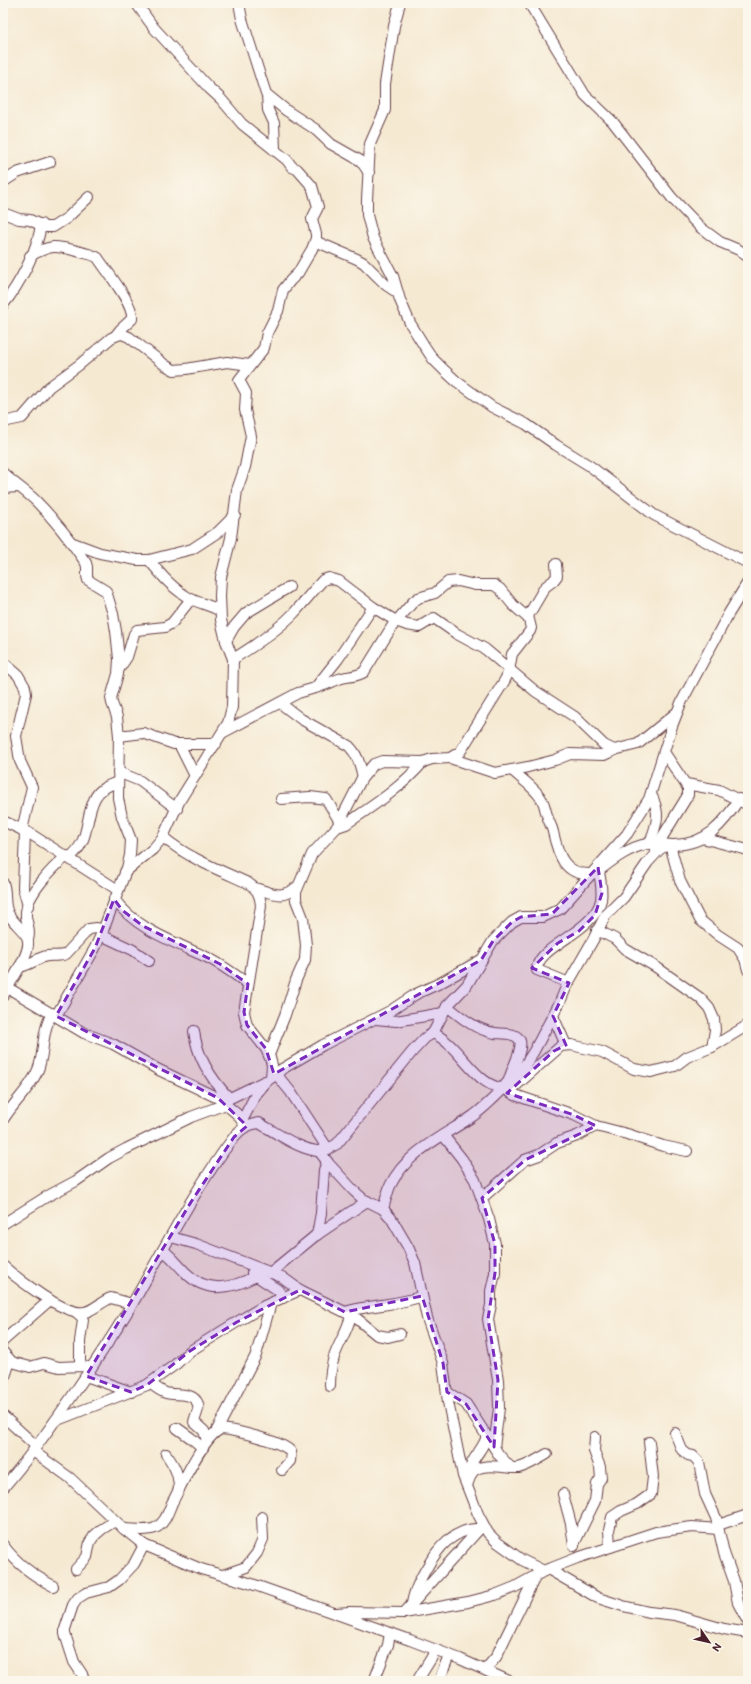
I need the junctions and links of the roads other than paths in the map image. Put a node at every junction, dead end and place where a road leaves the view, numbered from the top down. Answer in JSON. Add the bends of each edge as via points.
{"nodes":[{"id":1,"x":136,"y":3,"type":"edge"},
{"id":2,"x":239,"y":3,"type":"edge"},
{"id":3,"x":400,"y":3,"type":"edge"},
{"id":4,"x":529,"y":3,"type":"edge"},
{"id":5,"x":268,"y":95,"type":"junction"},
{"id":6,"x":276,"y":151,"type":"junction"},
{"id":7,"x":50,"y":162,"type":"dead end"},
{"id":8,"x":369,"y":173,"type":"junction"},
{"id":9,"x":3,"y":182,"type":"edge"},
{"id":10,"x":89,"y":197,"type":"dead end"},
{"id":11,"x":3,"y":212,"type":"edge"},
{"id":12,"x":8,"y":217,"type":"edge"},
{"id":13,"x":40,"y":224,"type":"junction"},
{"id":14,"x":315,"y":241,"type":"junction"},
{"id":15,"x":30,"y":256,"type":"junction"},
{"id":16,"x":748,"y":257,"type":"edge"},
{"id":17,"x":398,"y":293,"type":"junction"},
{"id":18,"x":3,"y":305,"type":"edge"},
{"id":19,"x":116,"y":336,"type":"junction"},
{"id":20,"x":250,"y":364,"type":"junction"},
{"id":21,"x":3,"y":422,"type":"edge"},
{"id":22,"x":3,"y":473,"type":"edge"},
{"id":23,"x":18,"y":487,"type":"junction"},
{"id":24,"x":3,"y":488,"type":"edge"},
{"id":25,"x":235,"y":515,"type":"junction"},
{"id":26,"x":72,"y":543,"type":"junction"},
{"id":27,"x":149,"y":560,"type":"junction"},
{"id":28,"x":748,"y":563,"type":"edge"},
{"id":29,"x":556,"y":564,"type":"dead end"},
{"id":30,"x":748,"y":582,"type":"edge"},
{"id":31,"x":289,"y":588,"type":"dead end"},
{"id":32,"x":191,"y":599,"type":"junction"},
{"id":33,"x":373,"y":607,"type":"junction"},
{"id":34,"x":220,"y":611,"type":"junction"},
{"id":35,"x":528,"y":618,"type":"junction"},
{"id":36,"x":396,"y":621,"type":"junction"},
{"id":37,"x":226,"y":641,"type":"junction"},
{"id":38,"x":233,"y":659,"type":"junction"},
{"id":39,"x":3,"y":662,"type":"edge"},
{"id":40,"x":118,"y":670,"type":"junction"},
{"id":41,"x":509,"y":671,"type":"junction"},
{"id":42,"x":519,"y":678,"type":"junction"},
{"id":43,"x":504,"y":680,"type":"junction"},
{"id":44,"x":315,"y":688,"type":"junction"},
{"id":45,"x":280,"y":703,"type":"junction"},
{"id":46,"x":677,"y":712,"type":"junction"},
{"id":47,"x":222,"y":733,"type":"junction"},
{"id":48,"x":119,"y":736,"type":"junction"},
{"id":49,"x":179,"y":744,"type":"junction"},
{"id":50,"x":216,"y":744,"type":"junction"},
{"id":51,"x":615,"y":750,"type":"junction"},
{"id":52,"x":664,"y":752,"type":"junction"},
{"id":53,"x":450,"y":758,"type":"junction"},
{"id":54,"x":423,"y":762,"type":"junction"},
{"id":55,"x":512,"y":770,"type":"junction"},
{"id":56,"x":195,"y":776,"type":"junction"},
{"id":57,"x":118,"y":777,"type":"junction"},
{"id":58,"x":363,"y":777,"type":"junction"},
{"id":59,"x":686,"y":784,"type":"junction"},
{"id":60,"x":651,"y":794,"type":"junction"},
{"id":61,"x":282,"y":799,"type":"dead end"},
{"id":62,"x":739,"y":799,"type":"junction"},
{"id":63,"x":748,"y":805,"type":"edge"},
{"id":64,"x":176,"y":809,"type":"junction"},
{"id":65,"x":3,"y":821,"type":"edge"},
{"id":66,"x":339,"y":824,"type":"junction"},
{"id":67,"x":23,"y":831,"type":"junction"},
{"id":68,"x":164,"y":837,"type":"junction"},
{"id":69,"x":702,"y":838,"type":"junction"},
{"id":70,"x":662,"y":844,"type":"junction"},
{"id":71,"x":748,"y":850,"type":"edge"},
{"id":72,"x":68,"y":857,"type":"junction"},
{"id":73,"x":596,"y":871,"type":"junction"},
{"id":74,"x":125,"y":872,"type":"junction"},
{"id":75,"x":3,"y":883,"type":"edge"},
{"id":76,"x":297,"y":887,"type":"junction"},
{"id":77,"x":255,"y":888,"type":"junction"},
{"id":78,"x":118,"y":890,"type":"junction"},
{"id":79,"x":114,"y":899,"type":"junction"},
{"id":80,"x":28,"y":906,"type":"junction"},
{"id":81,"x":597,"y":930,"type":"junction"},
{"id":82,"x":102,"y":933,"type":"junction"},
{"id":83,"x":28,"y":940,"type":"junction"},
{"id":84,"x":482,"y":960,"type":"junction"},
{"id":85,"x":149,"y":961,"type":"dead end"},
{"id":86,"x":19,"y":967,"type":"junction"},
{"id":87,"x":748,"y":970,"type":"edge"},
{"id":88,"x":569,"y":983,"type":"junction"},
{"id":89,"x":248,"y":984,"type":"junction"},
{"id":90,"x":4,"y":989,"type":"edge"},
{"id":91,"x":445,"y":1009,"type":"junction"},
{"id":92,"x":54,"y":1014,"type":"junction"},
{"id":93,"x":553,"y":1016,"type":"junction"},
{"id":94,"x":374,"y":1019,"type":"junction"},
{"id":95,"x":748,"y":1026,"type":"edge"},
{"id":96,"x":194,"y":1031,"type":"dead end"},
{"id":97,"x":433,"y":1034,"type":"junction"},
{"id":98,"x":566,"y":1045,"type":"junction"},
{"id":99,"x":712,"y":1047,"type":"junction"},
{"id":100,"x":269,"y":1055,"type":"junction"},
{"id":101,"x":272,"y":1077,"type":"junction"},
{"id":102,"x":505,"y":1087,"type":"junction"},
{"id":103,"x":226,"y":1101,"type":"junction"},
{"id":104,"x":3,"y":1120,"type":"edge"},
{"id":105,"x":245,"y":1124,"type":"junction"},
{"id":106,"x":596,"y":1126,"type":"junction"},
{"id":107,"x":443,"y":1135,"type":"junction"},
{"id":108,"x":324,"y":1150,"type":"junction"},
{"id":109,"x":687,"y":1151,"type":"dead end"},
{"id":110,"x":327,"y":1161,"type":"junction"},
{"id":111,"x":482,"y":1198,"type":"junction"},
{"id":112,"x":367,"y":1201,"type":"junction"},
{"id":113,"x":383,"y":1210,"type":"junction"},
{"id":114,"x":3,"y":1224,"type":"edge"},
{"id":115,"x":317,"y":1235,"type":"junction"},
{"id":116,"x":171,"y":1237,"type":"junction"},
{"id":117,"x":163,"y":1250,"type":"junction"},
{"id":118,"x":287,"y":1259,"type":"junction"},
{"id":119,"x":242,"y":1263,"type":"junction"},
{"id":120,"x":3,"y":1266,"type":"edge"},
{"id":121,"x":270,"y":1273,"type":"junction"},
{"id":122,"x":256,"y":1276,"type":"junction"},
{"id":123,"x":282,"y":1277,"type":"junction"},
{"id":124,"x":300,"y":1290,"type":"junction"},
{"id":125,"x":422,"y":1296,"type":"junction"},
{"id":126,"x":283,"y":1298,"type":"junction"},
{"id":127,"x":50,"y":1300,"type":"junction"},
{"id":128,"x":271,"y":1303,"type":"junction"},
{"id":129,"x":132,"y":1304,"type":"junction"},
{"id":130,"x":77,"y":1312,"type":"junction"},
{"id":131,"x":348,"y":1314,"type":"junction"},
{"id":132,"x":400,"y":1334,"type":"dead end"},
{"id":133,"x":3,"y":1341,"type":"edge"},
{"id":134,"x":3,"y":1352,"type":"edge"},
{"id":135,"x":10,"y":1361,"type":"junction"},
{"id":136,"x":80,"y":1366,"type":"junction"},
{"id":137,"x":88,"y":1372,"type":"junction"},
{"id":138,"x":3,"y":1383,"type":"edge"},
{"id":139,"x":150,"y":1383,"type":"junction"},
{"id":140,"x":330,"y":1386,"type":"dead end"},
{"id":141,"x":131,"y":1392,"type":"junction"},
{"id":142,"x":447,"y":1392,"type":"junction"},
{"id":143,"x":3,"y":1416,"type":"edge"},
{"id":144,"x":55,"y":1420,"type":"junction"},
{"id":145,"x":176,"y":1428,"type":"dead end"},
{"id":146,"x":217,"y":1430,"type":"junction"},
{"id":147,"x":675,"y":1433,"type":"dead end"},
{"id":148,"x":487,"y":1436,"type":"junction"},
{"id":149,"x":595,"y":1437,"type":"dead end"},
{"id":150,"x":649,"y":1442,"type":"dead end"},
{"id":151,"x":205,"y":1444,"type":"junction"},
{"id":152,"x":494,"y":1447,"type":"junction"},
{"id":153,"x":34,"y":1448,"type":"junction"},
{"id":154,"x":166,"y":1454,"type":"dead end"},
{"id":155,"x":547,"y":1454,"type":"dead end"},
{"id":156,"x":512,"y":1468,"type":"junction"},
{"id":157,"x":282,"y":1470,"type":"dead end"},
{"id":158,"x":469,"y":1481,"type":"junction"},
{"id":159,"x":3,"y":1488,"type":"edge"},
{"id":160,"x":179,"y":1490,"type":"junction"},
{"id":161,"x":563,"y":1494,"type":"dead end"},
{"id":162,"x":748,"y":1516,"type":"edge"},
{"id":163,"x":262,"y":1517,"type":"dead end"},
{"id":164,"x":115,"y":1521,"type":"junction"},
{"id":165,"x":481,"y":1527,"type":"junction"},
{"id":166,"x":718,"y":1527,"type":"junction"},
{"id":167,"x":124,"y":1529,"type":"junction"},
{"id":168,"x":574,"y":1544,"type":"junction"},
{"id":169,"x":3,"y":1545,"type":"edge"},
{"id":170,"x":144,"y":1545,"type":"junction"},
{"id":171,"x":610,"y":1547,"type":"junction"},
{"id":172,"x":569,"y":1561,"type":"junction"},
{"id":173,"x":76,"y":1568,"type":"dead end"},
{"id":174,"x":542,"y":1572,"type":"junction"},
{"id":175,"x":223,"y":1575,"type":"junction"},
{"id":176,"x":53,"y":1586,"type":"dead end"},
{"id":177,"x":412,"y":1605,"type":"junction"},
{"id":178,"x":404,"y":1613,"type":"junction"},
{"id":179,"x":335,"y":1614,"type":"junction"},
{"id":180,"x":748,"y":1622,"type":"edge"},
{"id":181,"x":390,"y":1633,"type":"junction"},
{"id":182,"x":748,"y":1633,"type":"edge"},
{"id":183,"x":434,"y":1650,"type":"junction"},
{"id":184,"x":449,"y":1655,"type":"junction"},
{"id":185,"x":485,"y":1670,"type":"junction"},
{"id":186,"x":441,"y":1676,"type":"dead end"},
{"id":187,"x":419,"y":1678,"type":"dead end"},
{"id":188,"x":84,"y":1681,"type":"edge"},
{"id":189,"x":374,"y":1681,"type":"edge"},
{"id":190,"x":509,"y":1681,"type":"edge"}],
"edges":[{"from":1,"to":6,"type":"street","via":[[154,28],[242,124]]},
{"from":2,"to":5,"type":"street"},
{"from":3,"to":8,"type":"street","via":[[385,84],[385,110],[370,144]]},
{"from":4,"to":16,"type":"street","via":[[585,95],[613,122],[669,194],[701,228]]},
{"from":5,"to":6,"type":"street","via":[[268,110],[274,123]]},
{"from":5,"to":8,"type":"street","via":[[286,111],[315,129],[331,144],[361,161]]},
{"from":6,"to":14,"type":"street","via":[[312,186],[318,207],[312,219]]},
{"from":7,"to":9,"type":"street","via":[[17,173]]},
{"from":8,"to":17,"type":"street","via":[[366,200],[369,223],[373,238],[386,260]]},
{"from":10,"to":13,"type":"street","via":[[59,224],[49,227]]},
{"from":11,"to":12,"type":"street"},
{"from":12,"to":13,"type":"street"},
{"from":13,"to":15,"type":"street","via":[[40,233]]},
{"from":14,"to":17,"type":"street","via":[[357,259]]},
{"from":14,"to":20,"type":"street","via":[[298,274],[283,290],[280,306],[267,333],[264,348]]},
{"from":15,"to":18,"type":"street","via":[[21,277]]},
{"from":15,"to":19,"type":"street","via":[[50,247],[63,247],[98,258],[125,297],[132,312],[132,319]]},
{"from":17,"to":28,"type":"street","via":[[410,323],[433,359],[456,381],[492,407],[526,424],[590,466],[654,515]]},
{"from":19,"to":20,"type":"street","via":[[122,334],[129,337],[174,370],[227,362]]},
{"from":19,"to":21,"type":"street","via":[[49,388],[22,418]]},
{"from":20,"to":25,"type":"street","via":[[239,380],[246,393],[245,410],[251,436],[237,490]]},
{"from":22,"to":23,"type":"street"},
{"from":23,"to":24,"type":"street"},
{"from":23,"to":26,"type":"street","via":[[37,502]]},
{"from":25,"to":27,"type":"street","via":[[218,532],[192,549]]},
{"from":25,"to":34,"type":"street","via":[[221,577]]},
{"from":26,"to":27,"type":"street","via":[[100,554]]},
{"from":26,"to":40,"type":"street","via":[[86,563],[88,580],[106,591],[110,600],[119,648]]},
{"from":27,"to":32,"type":"street","via":[[162,577]]},
{"from":29,"to":35,"type":"street","via":[[557,576],[542,590]]},
{"from":30,"to":46,"type":"street"},
{"from":31,"to":37,"type":"street","via":[[248,611]]},
{"from":32,"to":34,"type":"street"},
{"from":32,"to":40,"type":"street","via":[[172,623],[165,627],[137,630],[127,657]]},
{"from":33,"to":36,"type":"street"},
{"from":33,"to":38,"type":"street","via":[[338,581],[329,578],[323,580],[282,624]]},
{"from":33,"to":44,"type":"street"},
{"from":34,"to":37,"type":"street"},
{"from":35,"to":36,"type":"street","via":[[494,585],[474,585],[458,581],[448,582],[435,593],[418,598]]},
{"from":35,"to":41,"type":"street","via":[[530,631],[512,654]]},
{"from":36,"to":41,"type":"street","via":[[419,627],[434,618],[486,649]]},
{"from":36,"to":44,"type":"street","via":[[364,672]]},
{"from":37,"to":38,"type":"street"},
{"from":38,"to":47,"type":"street","via":[[232,706],[228,723]]},
{"from":39,"to":67,"type":"street","via":[[18,675],[26,694],[16,736],[20,761],[32,787]]},
{"from":40,"to":48,"type":"street","via":[[111,698]]},
{"from":41,"to":42,"type":"street"},
{"from":41,"to":43,"type":"street"},
{"from":42,"to":43,"type":"street"},
{"from":42,"to":51,"type":"street","via":[[542,697],[579,720],[604,745]]},
{"from":43,"to":53,"type":"street","via":[[460,752]]},
{"from":44,"to":45,"type":"street","via":[[298,693]]},
{"from":45,"to":47,"type":"street"},
{"from":45,"to":58,"type":"street","via":[[301,719],[349,746],[355,752]]},
{"from":46,"to":51,"type":"street","via":[[638,744]]},
{"from":46,"to":52,"type":"street"},
{"from":47,"to":50,"type":"street"},
{"from":48,"to":49,"type":"street","via":[[143,733]]},
{"from":48,"to":57,"type":"street"},
{"from":49,"to":50,"type":"street"},
{"from":49,"to":56,"type":"street"},
{"from":50,"to":56,"type":"street"},
{"from":51,"to":55,"type":"street","via":[[604,755],[570,754]]},
{"from":52,"to":59,"type":"street"},
{"from":52,"to":60,"type":"street"},
{"from":53,"to":54,"type":"street"},
{"from":53,"to":55,"type":"street","via":[[495,772]]},
{"from":54,"to":58,"type":"street","via":[[382,761],[374,764]]},
{"from":54,"to":66,"type":"street","via":[[395,790],[346,824]]},
{"from":55,"to":73,"type":"street","via":[[542,800],[562,860],[585,875]]},
{"from":56,"to":64,"type":"street"},
{"from":57,"to":64,"type":"street","via":[[140,781]]},
{"from":57,"to":72,"type":"street","via":[[95,798],[85,837],[79,848]]},
{"from":57,"to":74,"type":"street","via":[[118,798],[131,840]]},
{"from":58,"to":66,"type":"street"},
{"from":59,"to":62,"type":"street","via":[[719,790]]},
{"from":59,"to":70,"type":"street","via":[[688,795]]},
{"from":60,"to":70,"type":"street","via":[[656,804]]},
{"from":60,"to":73,"type":"street","via":[[627,834]]},
{"from":61,"to":66,"type":"street","via":[[310,797],[326,800]]},
{"from":62,"to":63,"type":"street"},
{"from":62,"to":69,"type":"street","via":[[724,822]]},
{"from":64,"to":68,"type":"street"},
{"from":65,"to":67,"type":"street"},
{"from":66,"to":76,"type":"street","via":[[312,854]]},
{"from":67,"to":72,"type":"street"},
{"from":67,"to":80,"type":"street","via":[[23,888]]},
{"from":68,"to":74,"type":"street"},
{"from":68,"to":77,"type":"street","via":[[194,858]]},
{"from":69,"to":70,"type":"street","via":[[688,844]]},
{"from":69,"to":71,"type":"street"},
{"from":70,"to":73,"type":"street","via":[[635,848]]},
{"from":70,"to":81,"type":"street","via":[[624,897],[605,916]]},
{"from":70,"to":87,"type":"street","via":[[700,920],[738,948]]},
{"from":72,"to":78,"type":"street"},
{"from":72,"to":80,"type":"street","via":[[58,864],[36,890]]},
{"from":73,"to":84,"type":"street","via":[[560,909],[552,914],[543,917],[521,917],[512,922],[493,940]]},
{"from":73,"to":88,"type":"street","via":[[602,893],[595,916],[579,931],[558,943],[540,960],[536,968]]},
{"from":74,"to":78,"type":"street"},
{"from":75,"to":83,"type":"street","via":[[8,915]]},
{"from":76,"to":77,"type":"street","via":[[282,895]]},
{"from":76,"to":100,"type":"street","via":[[296,900],[303,918],[306,945],[305,960]]},
{"from":77,"to":89,"type":"street","via":[[261,906]]},
{"from":78,"to":79,"type":"street"},
{"from":79,"to":82,"type":"street"},
{"from":79,"to":89,"type":"street","via":[[122,910],[143,926],[220,964]]},
{"from":80,"to":83,"type":"street"},
{"from":81,"to":88,"type":"street"},
{"from":81,"to":99,"type":"street","via":[[615,939],[625,949],[700,998],[714,1019]]},
{"from":82,"to":85,"type":"street"},
{"from":82,"to":86,"type":"street","via":[[97,928],[89,929],[66,954],[46,956]]},
{"from":82,"to":92,"type":"street","via":[[68,997]]},
{"from":83,"to":86,"type":"street"},
{"from":84,"to":91,"type":"street","via":[[467,985]]},
{"from":84,"to":94,"type":"street"},
{"from":86,"to":90,"type":"street"},
{"from":88,"to":93,"type":"street"},
{"from":89,"to":100,"type":"street","via":[[244,1012],[247,1025]]},
{"from":90,"to":92,"type":"street"},
{"from":91,"to":94,"type":"street","via":[[396,1021]]},
{"from":91,"to":97,"type":"street"},
{"from":91,"to":102,"type":"street","via":[[480,1030],[513,1035],[518,1039],[519,1051]]},
{"from":92,"to":103,"type":"street","via":[[84,1033],[112,1044],[153,1067]]},
{"from":92,"to":104,"type":"street","via":[[44,1034],[38,1071]]},
{"from":93,"to":98,"type":"street"},
{"from":93,"to":102,"type":"street","via":[[525,1065]]},
{"from":94,"to":101,"type":"street","via":[[323,1045]]},
{"from":95,"to":99,"type":"street"},
{"from":96,"to":103,"type":"street","via":[[200,1058]]},
{"from":97,"to":102,"type":"street","via":[[446,1042],[488,1084]]},
{"from":97,"to":108,"type":"street","via":[[425,1038],[412,1052],[337,1144]]},
{"from":98,"to":99,"type":"street","via":[[602,1052],[634,1069],[651,1072],[675,1066],[687,1057]]},
{"from":98,"to":102,"type":"street","via":[[554,1051],[512,1088]]},
{"from":100,"to":101,"type":"street"},
{"from":101,"to":103,"type":"street"},
{"from":101,"to":105,"type":"street","via":[[256,1094]]},
{"from":101,"to":108,"type":"street","via":[[290,1091]]},
{"from":102,"to":106,"type":"street","via":[[515,1095],[574,1115]]},
{"from":102,"to":107,"type":"street","via":[[474,1115]]},
{"from":103,"to":105,"type":"street"},
{"from":103,"to":114,"type":"street","via":[[109,1158],[76,1182]]},
{"from":105,"to":108,"type":"street","via":[[260,1123],[292,1142],[311,1150]]},
{"from":105,"to":116,"type":"street","via":[[191,1202]]},
{"from":106,"to":109,"type":"street"},
{"from":106,"to":111,"type":"street","via":[[525,1160]]},
{"from":107,"to":111,"type":"street","via":[[475,1180]]},
{"from":107,"to":113,"type":"street","via":[[423,1147],[406,1164],[391,1186]]},
{"from":108,"to":110,"type":"street"},
{"from":110,"to":112,"type":"street","via":[[354,1191]]},
{"from":110,"to":115,"type":"street","via":[[324,1170],[322,1213]]},
{"from":111,"to":152,"type":"street","via":[[495,1244],[495,1273],[488,1319],[499,1387]]},
{"from":112,"to":113,"type":"street"},
{"from":112,"to":115,"type":"street"},
{"from":113,"to":125,"type":"street","via":[[391,1218],[415,1263]]},
{"from":115,"to":118,"type":"street"},
{"from":116,"to":117,"type":"street"},
{"from":116,"to":119,"type":"street","via":[[196,1244]]},
{"from":117,"to":122,"type":"street","via":[[174,1258],[188,1276],[204,1286],[215,1289],[241,1283]]},
{"from":117,"to":129,"type":"street"},
{"from":118,"to":121,"type":"street"},
{"from":118,"to":123,"type":"street"},
{"from":119,"to":121,"type":"street"},
{"from":119,"to":122,"type":"street"},
{"from":120,"to":127,"type":"street"},
{"from":121,"to":123,"type":"street"},
{"from":122,"to":126,"type":"street","via":[[278,1290]]},
{"from":123,"to":124,"type":"street"},
{"from":124,"to":126,"type":"street"},
{"from":124,"to":131,"type":"street"},
{"from":125,"to":131,"type":"street","via":[[384,1306],[367,1306]]},
{"from":125,"to":142,"type":"street","via":[[443,1364]]},
{"from":126,"to":128,"type":"street"},
{"from":127,"to":130,"type":"street"},
{"from":127,"to":133,"type":"street"},
{"from":128,"to":139,"type":"street","via":[[190,1352]]},
{"from":128,"to":146,"type":"street","via":[[256,1355]]},
{"from":129,"to":130,"type":"street","via":[[111,1298],[85,1312]]},
{"from":129,"to":137,"type":"street"},
{"from":130,"to":136,"type":"street","via":[[83,1320]]},
{"from":131,"to":132,"type":"street","via":[[378,1335],[388,1337]]},
{"from":131,"to":140,"type":"street","via":[[346,1332],[331,1367]]},
{"from":134,"to":135,"type":"street"},
{"from":135,"to":136,"type":"street","via":[[30,1367],[44,1363],[59,1367]]},
{"from":135,"to":138,"type":"street"},
{"from":136,"to":137,"type":"street"},
{"from":137,"to":141,"type":"street"},
{"from":137,"to":144,"type":"street"},
{"from":139,"to":141,"type":"street"},
{"from":139,"to":151,"type":"street","via":[[167,1393],[184,1394],[196,1401],[198,1408],[194,1422],[204,1431]]},
{"from":141,"to":144,"type":"street"},
{"from":142,"to":148,"type":"street","via":[[466,1404]]},
{"from":142,"to":158,"type":"street","via":[[460,1464]]},
{"from":143,"to":153,"type":"street"},
{"from":144,"to":153,"type":"street"},
{"from":145,"to":151,"type":"street"},
{"from":146,"to":151,"type":"street"},
{"from":146,"to":157,"type":"street","via":[[227,1429],[286,1446],[291,1456]]},
{"from":147,"to":166,"type":"street","via":[[682,1450],[699,1462],[705,1494]]},
{"from":148,"to":152,"type":"street"},
{"from":148,"to":158,"type":"street","via":[[470,1465]]},
{"from":149,"to":168,"type":"street","via":[[594,1451],[601,1478],[597,1484],[595,1500]]},
{"from":150,"to":171,"type":"street","via":[[653,1477],[651,1494],[612,1517],[609,1530]]},
{"from":151,"to":160,"type":"street"},
{"from":152,"to":156,"type":"street"},
{"from":153,"to":159,"type":"street"},
{"from":153,"to":164,"type":"street"},
{"from":154,"to":160,"type":"street","via":[[177,1472]]},
{"from":155,"to":156,"type":"street","via":[[522,1467]]},
{"from":156,"to":158,"type":"street","via":[[479,1468],[473,1472]]},
{"from":158,"to":165,"type":"street"},
{"from":160,"to":167,"type":"street","via":[[162,1524],[148,1530]]},
{"from":161,"to":168,"type":"street"},
{"from":162,"to":166,"type":"street"},
{"from":163,"to":175,"type":"street","via":[[263,1539],[257,1553],[246,1567]]},
{"from":164,"to":167,"type":"street"},
{"from":164,"to":173,"type":"street","via":[[94,1536],[87,1557]]},
{"from":165,"to":174,"type":"street","via":[[506,1550]]},
{"from":165,"to":177,"type":"street"},
{"from":165,"to":177,"type":"street","via":[[460,1533],[447,1541],[415,1589]]},
{"from":166,"to":171,"type":"street","via":[[692,1527],[656,1532]]},
{"from":166,"to":180,"type":"street","via":[[738,1603]]},
{"from":167,"to":170,"type":"street"},
{"from":168,"to":172,"type":"street","via":[[575,1548]]},
{"from":169,"to":176,"type":"street","via":[[17,1562]]},
{"from":170,"to":175,"type":"street","via":[[201,1569]]},
{"from":170,"to":188,"type":"street","via":[[134,1564],[118,1580],[109,1587],[86,1593],[78,1598],[74,1605],[65,1634],[74,1662]]},
{"from":171,"to":172,"type":"street"},
{"from":172,"to":174,"type":"street"},
{"from":174,"to":178,"type":"street","via":[[495,1595],[456,1605]]},
{"from":174,"to":182,"type":"street","via":[[598,1598],[623,1606],[675,1615]]},
{"from":174,"to":185,"type":"street","via":[[496,1658]]},
{"from":175,"to":179,"type":"street"},
{"from":177,"to":178,"type":"street"},
{"from":178,"to":179,"type":"street"},
{"from":179,"to":181,"type":"street"},
{"from":181,"to":183,"type":"street"},
{"from":181,"to":189,"type":"street"},
{"from":183,"to":184,"type":"street"},
{"from":183,"to":187,"type":"street"},
{"from":184,"to":185,"type":"street"},
{"from":184,"to":186,"type":"street"},
{"from":185,"to":190,"type":"street"}]}
